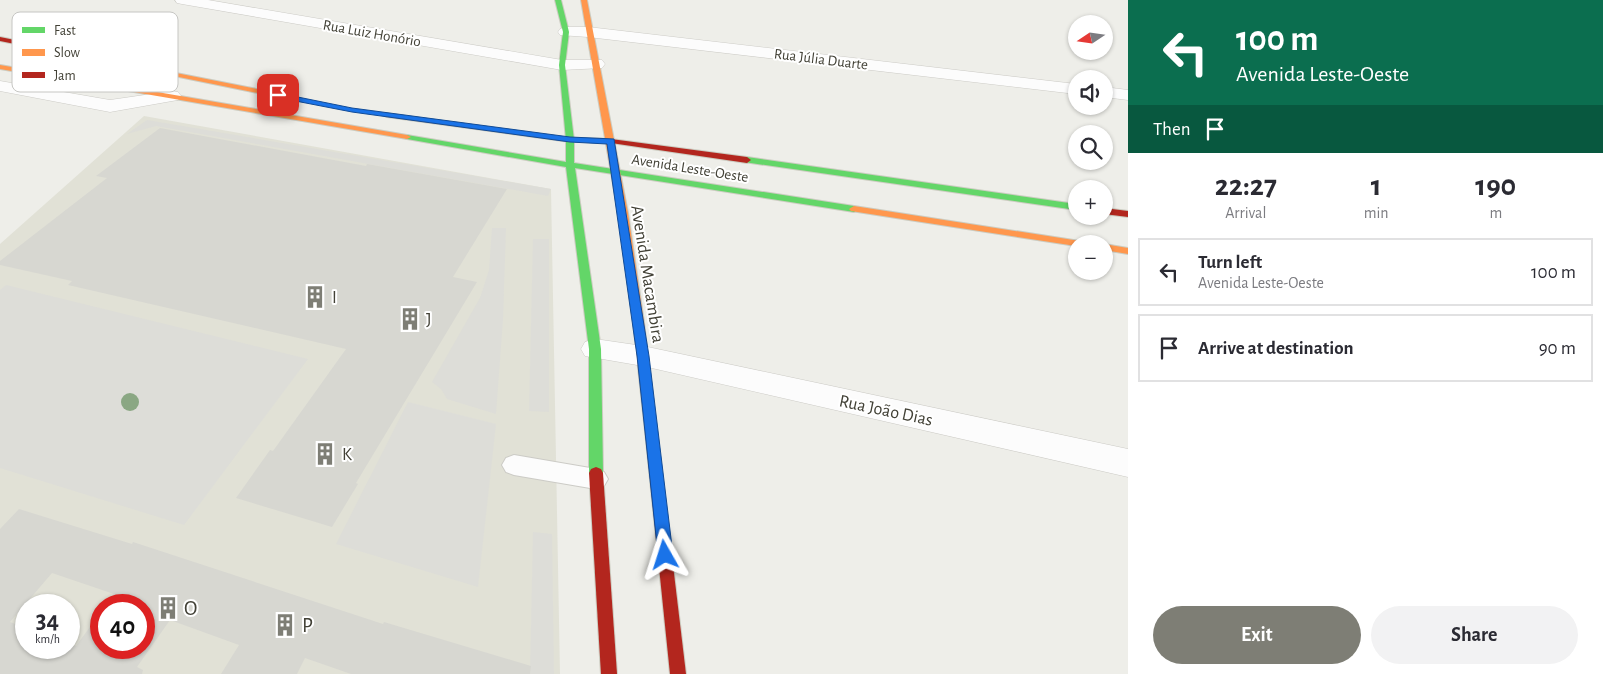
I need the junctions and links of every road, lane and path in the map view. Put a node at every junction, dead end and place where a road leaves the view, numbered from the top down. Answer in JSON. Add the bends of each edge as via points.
{"nodes":[{"id":1,"x":182,"y":0,"type":"edge"},
{"id":2,"x":558,"y":0,"type":"edge"},
{"id":3,"x":584,"y":0,"type":"edge"},
{"id":4,"x":566,"y":32,"type":"junction"},
{"id":5,"x":588,"y":32,"type":"junction"},
{"id":6,"x":596,"y":64,"type":"junction"},
{"id":7,"x":562,"y":65,"type":"junction"},
{"id":8,"x":178,"y":75,"type":"edge"},
{"id":9,"x":1068,"y":88,"type":"edge"},
{"id":10,"x":33,"y":92,"type":"edge"},
{"id":11,"x":148,"y":92,"type":"edge"},
{"id":12,"x":1113,"y":93,"type":"edge"},
{"id":13,"x":1128,"y":95,"type":"edge"},
{"id":14,"x":172,"y":96,"type":"junction"},
{"id":15,"x":304,"y":100,"type":"dead end"},
{"id":16,"x":371,"y":113,"type":"dead end"},
{"id":17,"x":570,"y":140,"type":"junction"},
{"id":18,"x":611,"y":141,"type":"junction"},
{"id":19,"x":570,"y":165,"type":"junction"},
{"id":20,"x":614,"y":171,"type":"junction"},
{"id":21,"x":1068,"y":206,"type":"edge"},
{"id":22,"x":1113,"y":212,"type":"edge"},
{"id":23,"x":1128,"y":214,"type":"edge"},
{"id":24,"x":1068,"y":242,"type":"edge"},
{"id":25,"x":1113,"y":249,"type":"edge"},
{"id":26,"x":1128,"y":251,"type":"edge"},
{"id":27,"x":595,"y":349,"type":"junction"},
{"id":28,"x":643,"y":356,"type":"junction"},
{"id":29,"x":1128,"y":464,"type":"edge"},
{"id":30,"x":514,"y":465,"type":"dead end"},
{"id":31,"x":596,"y":479,"type":"junction"},
{"id":32,"x":609,"y":674,"type":"edge"},
{"id":33,"x":678,"y":674,"type":"edge"}],
"edges":[{"from":1,"to":7,"type":"street","name":"Rua Luiz Honório"},
{"from":2,"to":4,"type":"main road"},
{"from":3,"to":5,"type":"main road","name":"Avenida Macambira"},
{"from":4,"to":5,"type":"street","name":"Rua Júlia Duarte"},
{"from":4,"to":7,"type":"main road"},
{"from":5,"to":6,"type":"main road","name":"Avenida Macambira"},
{"from":5,"to":9,"type":"street","name":"Rua Júlia Duarte"},
{"from":6,"to":7,"type":"street","name":"Rua Luiz Honório"},
{"from":6,"to":18,"type":"main road","name":"Avenida Macambira"},
{"from":7,"to":17,"type":"main road"},
{"from":8,"to":15,"type":"main road"},
{"from":10,"to":14,"type":"street","via":[[110,106]]},
{"from":11,"to":14,"type":"main road","name":"Avenida Leste-Oeste"},
{"from":12,"to":13,"type":"street"},
{"from":14,"to":19,"type":"main road","name":"Avenida Leste-Oeste"},
{"from":16,"to":17,"type":"main road","name":"Avenida Leste-Oeste"},
{"from":17,"to":18,"type":"main road","name":"Avenida Leste-Oeste"},
{"from":17,"to":19,"type":"main road"},
{"from":18,"to":20,"type":"main road","name":"Avenida Macambira"},
{"from":18,"to":21,"type":"main road","name":"Avenida Leste-Oeste"},
{"from":19,"to":20,"type":"main road","name":"Avenida Leste-Oeste"},
{"from":19,"to":27,"type":"main road"},
{"from":20,"to":24,"type":"main road","name":"Avenida Leste-Oeste"},
{"from":20,"to":28,"type":"main road","name":"Avenida Macambira"},
{"from":22,"to":23,"type":"main road"},
{"from":25,"to":26,"type":"main road"},
{"from":27,"to":28,"type":"street","name":"Rua João Dias"},
{"from":27,"to":31,"type":"main road"},
{"from":28,"to":29,"type":"street","name":"Rua João Dias"},
{"from":28,"to":33,"type":"main road","name":"Avenida Macambira"},
{"from":30,"to":31,"type":"lane"},
{"from":31,"to":32,"type":"main road"}]}
